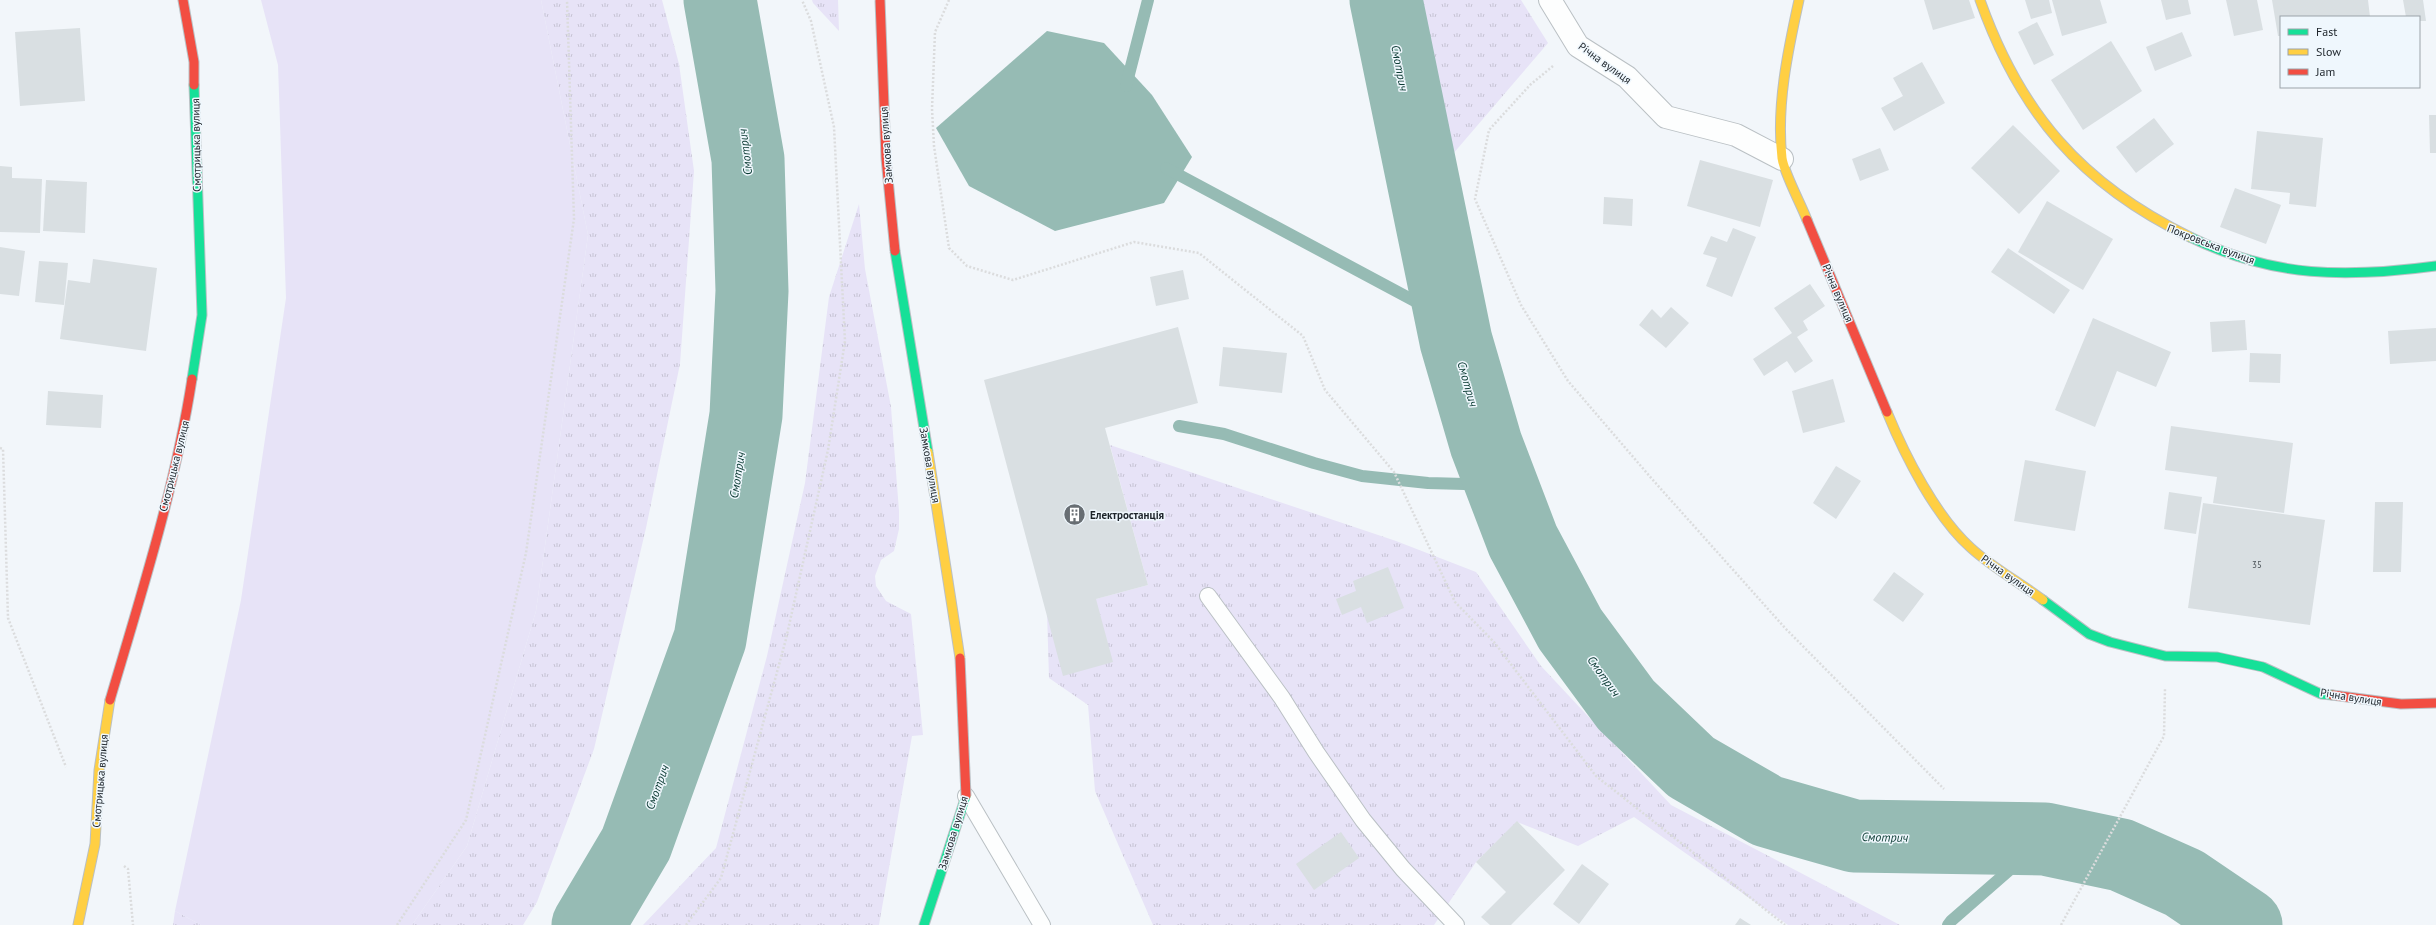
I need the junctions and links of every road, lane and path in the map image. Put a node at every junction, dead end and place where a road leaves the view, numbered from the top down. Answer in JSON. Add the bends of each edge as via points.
{"nodes":[{"id":1,"x":183,"y":0,"type":"edge"},
{"id":2,"x":567,"y":0,"type":"edge"},
{"id":3,"x":802,"y":0,"type":"edge"},
{"id":4,"x":880,"y":0,"type":"edge"},
{"id":5,"x":949,"y":0,"type":"edge"},
{"id":6,"x":1550,"y":0,"type":"edge"},
{"id":7,"x":1799,"y":0,"type":"edge"},
{"id":8,"x":1980,"y":0,"type":"edge"},
{"id":9,"x":1578,"y":46,"type":"junction"},
{"id":10,"x":1782,"y":159,"type":"junction"},
{"id":11,"x":2436,"y":266,"type":"edge"},
{"id":12,"x":0,"y":448,"type":"edge"},
{"id":13,"x":1208,"y":596,"type":"dead end"},
{"id":14,"x":2166,"y":656,"type":"junction"},
{"id":15,"x":2436,"y":703,"type":"edge"},
{"id":16,"x":67,"y":771,"type":"dead end"},
{"id":17,"x":1944,"y":789,"type":"dead end"},
{"id":18,"x":966,"y":796,"type":"junction"},
{"id":19,"x":78,"y":925,"type":"edge"},
{"id":20,"x":397,"y":925,"type":"edge"},
{"id":21,"x":686,"y":925,"type":"edge"},
{"id":22,"x":924,"y":925,"type":"edge"},
{"id":23,"x":1042,"y":925,"type":"edge"},
{"id":24,"x":1456,"y":925,"type":"edge"},
{"id":25,"x":1785,"y":925,"type":"edge"},
{"id":26,"x":2061,"y":925,"type":"edge"}],
"edges":[{"from":1,"to":19,"type":"street","name":"Смотрицька вулиця","via":[[194,62],[202,316],[186,419],[146,579],[107,710],[98,770],[95,844]]},
{"from":2,"to":20,"type":"path","via":[[574,219],[526,553],[466,820]]},
{"from":3,"to":21,"type":"path","via":[[811,21],[834,127],[844,341],[828,450],[786,639],[721,878]]},
{"from":4,"to":18,"type":"street","name":"Замкова вулиця","bridge":true,"via":[[886,158],[896,263],[955,615],[962,675]]},
{"from":5,"to":25,"type":"path","via":[[935,32],[932,109],[934,146],[949,248],[967,266],[1013,280],[1134,242],[1199,253],[1303,336],[1325,390],[1394,472],[1455,602],[1494,642],[1596,776]]},
{"from":6,"to":9,"type":"street","name":"Річна вулиця"},
{"from":7,"to":10,"type":"street","name":"Річна вулиця","via":[[1783,91],[1780,127]]},
{"from":8,"to":11,"type":"street","name":"Покровська вулиця","via":[[1991,32],[2039,118],[2072,156],[2119,196],[2164,226],[2266,265],[2315,273],[2404,271]]},
{"from":9,"to":10,"type":"street","name":"Річна вулиця","via":[[1627,77],[1666,117],[1736,134]]},
{"from":9,"to":17,"type":"path","via":[[1530,85],[1489,130],[1475,199],[1521,305],[1568,381],[1652,479],[1785,628]]},
{"from":10,"to":14,"type":"street","name":"Річна вулиця","via":[[1891,422],[1934,504],[1951,528],[1994,568],[2089,634]]},
{"from":12,"to":16,"type":"path","via":[[8,618]]},
{"from":13,"to":24,"type":"lane","via":[[1282,698],[1363,820],[1403,869]]},
{"from":14,"to":15,"type":"street","name":"Річна вулиця","via":[[2217,657],[2263,667],[2321,694],[2401,704]]},
{"from":14,"to":26,"type":"path","via":[[2164,736]]},
{"from":18,"to":22,"type":"street","name":"Замкова вулиця"},
{"from":18,"to":23,"type":"lane"}]}
